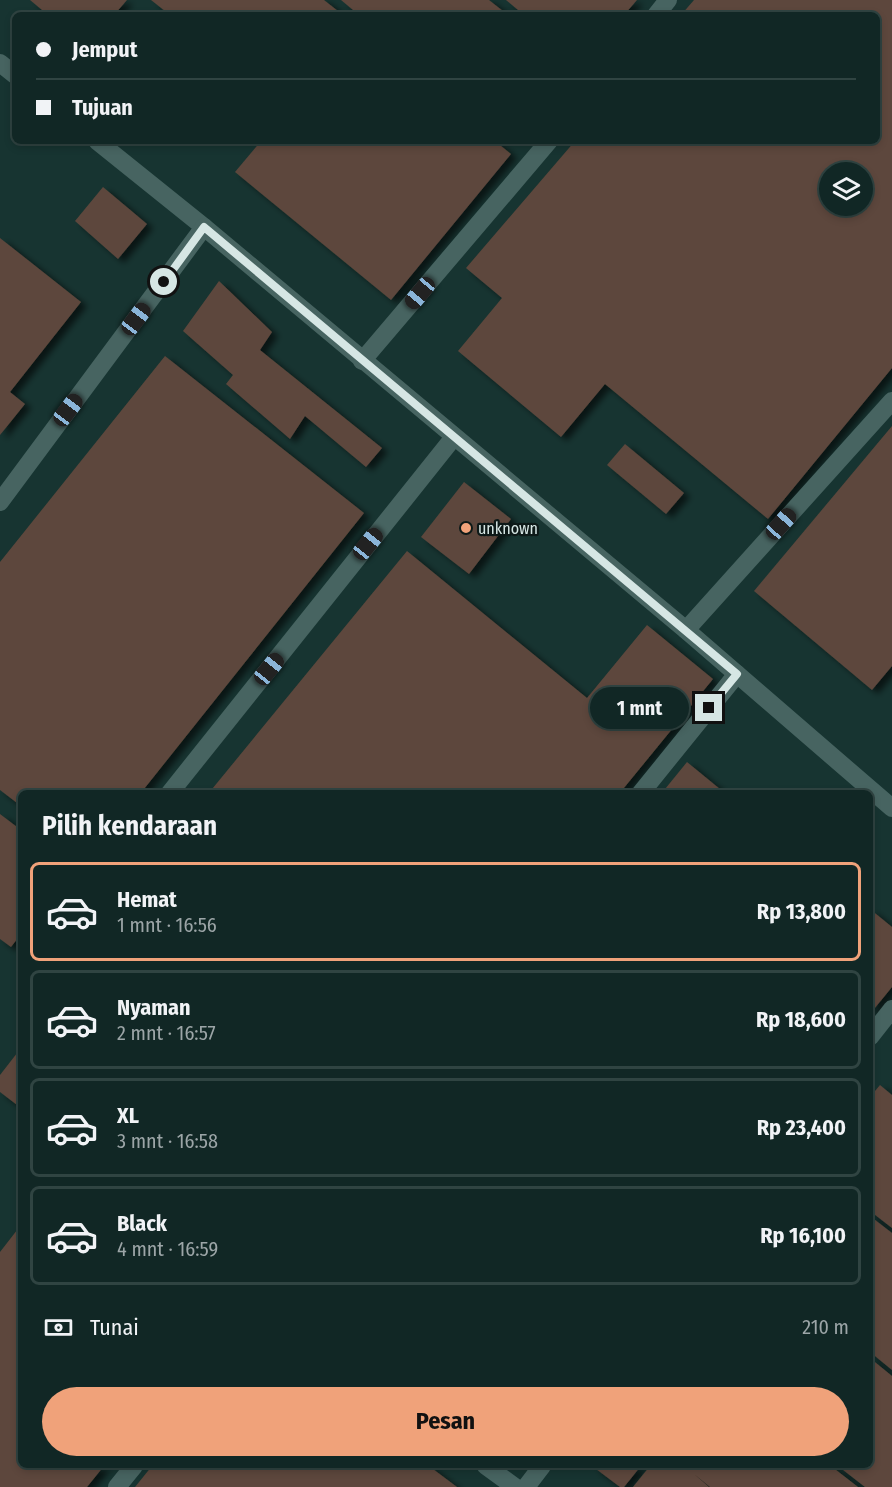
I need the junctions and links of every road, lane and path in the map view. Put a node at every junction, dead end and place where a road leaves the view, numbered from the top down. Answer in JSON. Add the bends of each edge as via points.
{"nodes":[{"id":1,"x":668,"y":0,"type":"edge"},
{"id":2,"x":658,"y":12,"type":"edge"},
{"id":3,"x":0,"y":63,"type":"edge"},
{"id":4,"x":12,"y":73,"type":"edge"},
{"id":5,"x":101,"y":144,"type":"edge"},
{"id":6,"x":546,"y":144,"type":"edge"},
{"id":7,"x":204,"y":227,"type":"junction"},
{"id":8,"x":363,"y":361,"type":"junction"},
{"id":9,"x":892,"y":401,"type":"edge"},
{"id":10,"x":454,"y":437,"type":"junction"},
{"id":11,"x":0,"y":502,"type":"edge"},
{"id":12,"x":686,"y":630,"type":"junction"},
{"id":13,"x":737,"y":674,"type":"junction"},
{"id":14,"x":172,"y":790,"type":"edge"},
{"id":15,"x":643,"y":790,"type":"edge"},
{"id":16,"x":871,"y":790,"type":"edge"},
{"id":17,"x":873,"y":792,"type":"edge"},
{"id":18,"x":892,"y":808,"type":"edge"},
{"id":19,"x":892,"y":1009,"type":"edge"},
{"id":20,"x":873,"y":1033,"type":"edge"},
{"id":21,"x":132,"y":1468,"type":"edge"},
{"id":22,"x":489,"y":1468,"type":"edge"},
{"id":23,"x":540,"y":1468,"type":"edge"},
{"id":24,"x":117,"y":1487,"type":"edge"},
{"id":25,"x":515,"y":1487,"type":"edge"},
{"id":26,"x":526,"y":1487,"type":"edge"}],
"edges":[{"from":1,"to":2,"type":"lane"},
{"from":3,"to":4,"type":"lane"},
{"from":5,"to":7,"type":"lane"},
{"from":6,"to":8,"type":"lane"},
{"from":7,"to":8,"type":"lane"},
{"from":7,"to":11,"type":"lane"},
{"from":8,"to":10,"type":"lane"},
{"from":9,"to":12,"type":"lane"},
{"from":10,"to":12,"type":"lane"},
{"from":10,"to":14,"type":"lane"},
{"from":12,"to":13,"type":"lane"},
{"from":13,"to":15,"type":"lane"},
{"from":13,"to":16,"type":"lane"},
{"from":17,"to":18,"type":"lane"},
{"from":19,"to":20,"type":"lane"},
{"from":21,"to":24,"type":"lane"},
{"from":22,"to":25,"type":"lane"},
{"from":23,"to":26,"type":"lane"}]}
